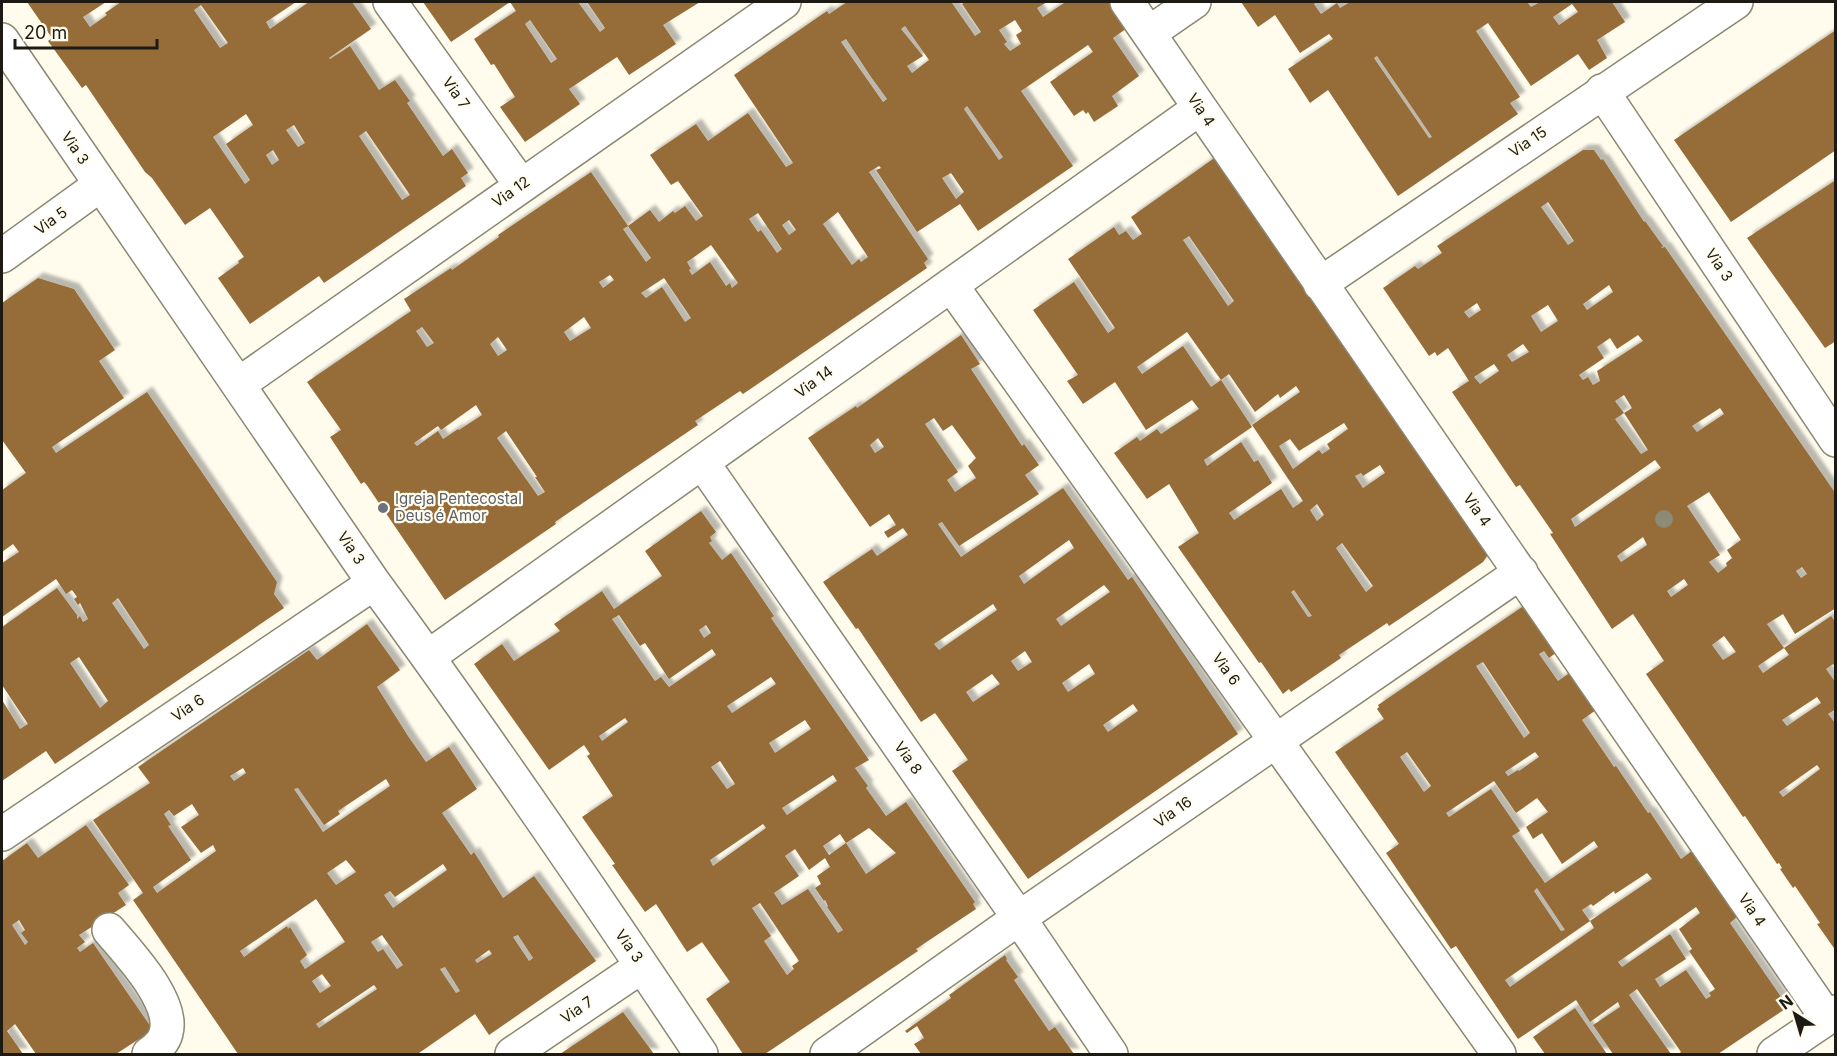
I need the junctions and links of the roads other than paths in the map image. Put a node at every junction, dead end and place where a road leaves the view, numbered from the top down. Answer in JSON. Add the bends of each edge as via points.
{"nodes":[{"id":1,"x":390,"y":2,"type":"edge"},
{"id":2,"x":1127,"y":2,"type":"edge"},
{"id":3,"x":1194,"y":2,"type":"edge"},
{"id":4,"x":1736,"y":2,"type":"edge"},
{"id":5,"x":778,"y":3,"type":"edge"},
{"id":6,"x":1149,"y":33,"type":"junction"},
{"id":7,"x":2,"y":40,"type":"edge"},
{"id":8,"x":1602,"y":91,"type":"junction"},
{"id":9,"x":1200,"y":108,"type":"junction"},
{"id":10,"x":100,"y":185,"type":"junction"},
{"id":11,"x":521,"y":185,"type":"junction"},
{"id":12,"x":2,"y":256,"type":"edge"},
{"id":13,"x":951,"y":285,"type":"junction"},
{"id":14,"x":1320,"y":285,"type":"junction"},
{"id":15,"x":239,"y":384,"type":"junction"},
{"id":16,"x":1836,"y":440,"type":"edge"},
{"id":17,"x":702,"y":462,"type":"junction"},
{"id":18,"x":1521,"y":573,"type":"junction"},
{"id":19,"x":375,"y":583,"type":"junction"},
{"id":20,"x":428,"y":657,"type":"junction"},
{"id":21,"x":1277,"y":741,"type":"junction"},
{"id":22,"x":2,"y":834,"type":"edge"},
{"id":23,"x":1019,"y":918,"type":"junction"},
{"id":24,"x":109,"y":930,"type":"dead end"},
{"id":25,"x":642,"y":966,"type":"junction"},
{"id":26,"x":1831,"y":1015,"type":"edge"},
{"id":27,"x":149,"y":1054,"type":"edge"},
{"id":28,"x":512,"y":1054,"type":"edge"},
{"id":29,"x":701,"y":1054,"type":"edge"},
{"id":30,"x":827,"y":1054,"type":"edge"},
{"id":31,"x":1111,"y":1054,"type":"edge"},
{"id":32,"x":1499,"y":1054,"type":"edge"},
{"id":33,"x":1774,"y":1054,"type":"edge"}],
"edges":[{"from":1,"to":11,"type":"street","name":"Via 7"},
{"from":2,"to":6,"type":"street","name":"Via 4"},
{"from":3,"to":6,"type":"street"},
{"from":4,"to":8,"type":"street","name":"Via 15"},
{"from":5,"to":11,"type":"street","name":"Via 12"},
{"from":6,"to":9,"type":"street","name":"Via 4"},
{"from":7,"to":10,"type":"street","name":"Via 3"},
{"from":8,"to":14,"type":"street","name":"Via 15"},
{"from":8,"to":16,"type":"street","name":"Via 3"},
{"from":9,"to":13,"type":"street","name":"Via 14"},
{"from":9,"to":14,"type":"street","name":"Via 4"},
{"from":10,"to":12,"type":"street","name":"Via 5"},
{"from":10,"to":15,"type":"street","name":"Via 3"},
{"from":11,"to":15,"type":"street","name":"Via 12"},
{"from":13,"to":17,"type":"street","name":"Via 14"},
{"from":13,"to":21,"type":"street","name":"Via 6"},
{"from":14,"to":18,"type":"street","name":"Via 4"},
{"from":15,"to":19,"type":"street","name":"Via 3"},
{"from":17,"to":20,"type":"street","name":"Via 14"},
{"from":17,"to":23,"type":"street","name":"Via 8"},
{"from":18,"to":21,"type":"street","name":"Via 16"},
{"from":18,"to":26,"type":"street","name":"Via 4"},
{"from":19,"to":20,"type":"street","name":"Via 3"},
{"from":19,"to":22,"type":"street","name":"Via 6"},
{"from":20,"to":25,"type":"street","name":"Via 3"},
{"from":21,"to":23,"type":"street","name":"Via 16"},
{"from":21,"to":32,"type":"street","name":"Via 6"},
{"from":23,"to":30,"type":"street","name":"Via 16"},
{"from":23,"to":31,"type":"street","name":"Via 8"},
{"from":24,"to":27,"type":"street","via":[[148,980],[167,1017],[166,1034]]},
{"from":25,"to":28,"type":"street","name":"Via 7"},
{"from":25,"to":29,"type":"street","name":"Via 3"},
{"from":26,"to":33,"type":"street"}]}
